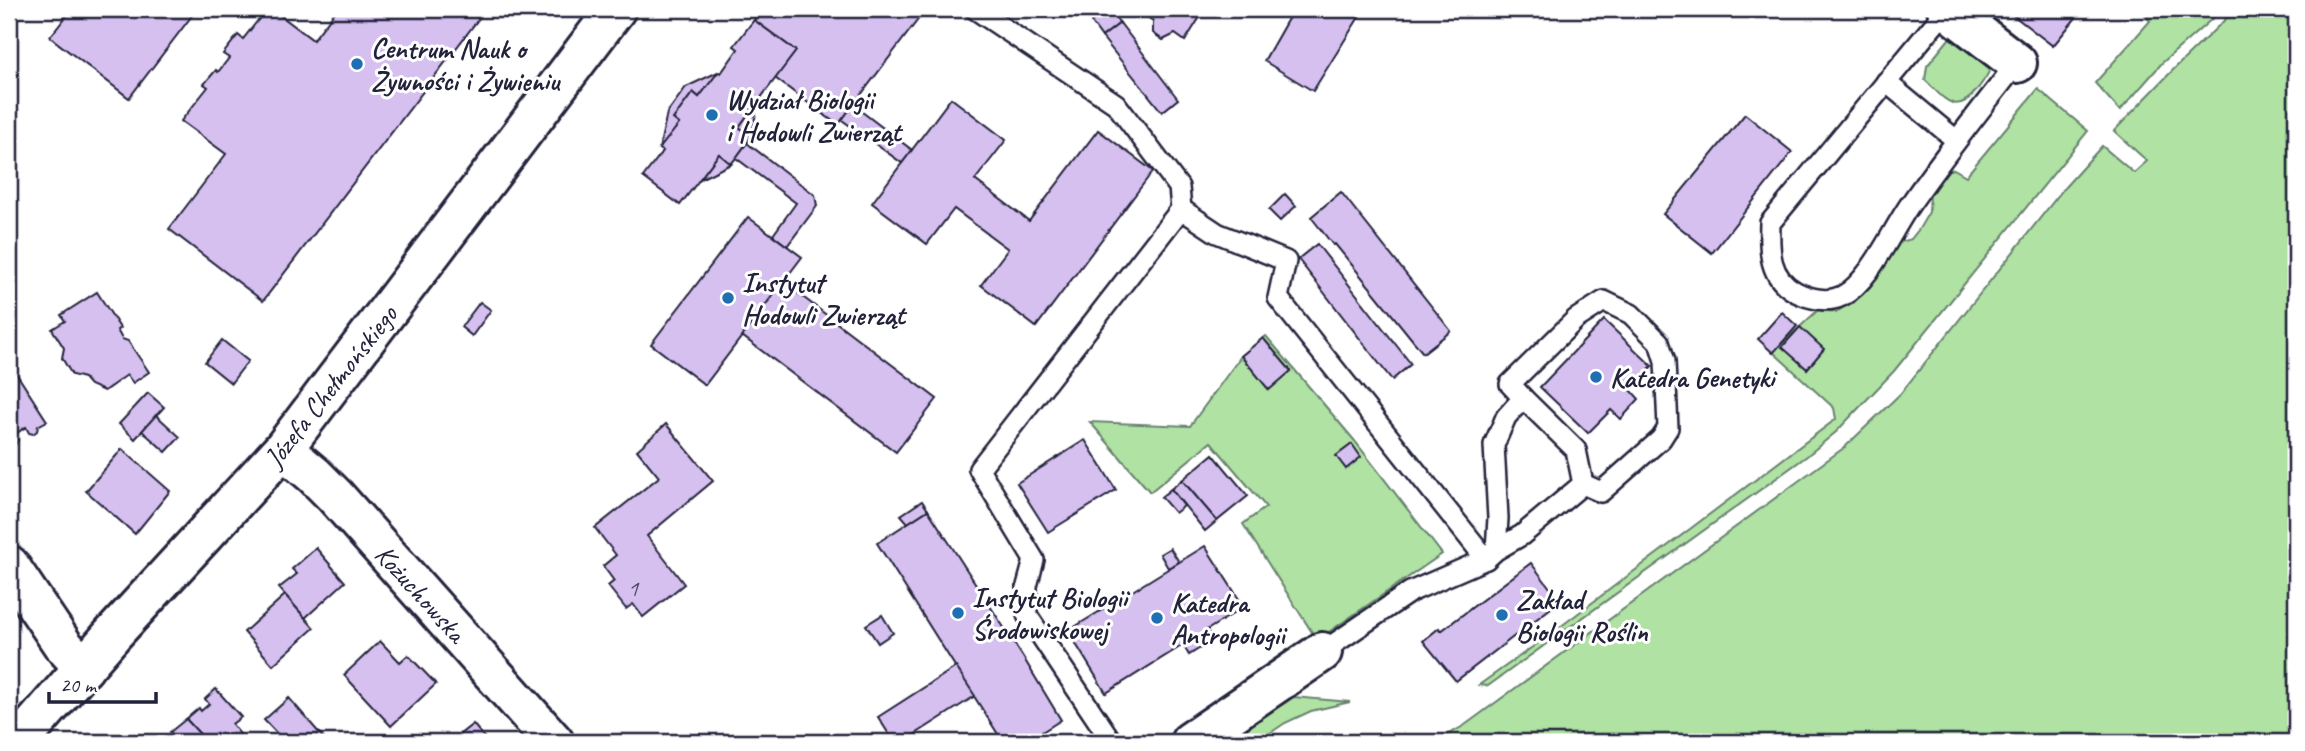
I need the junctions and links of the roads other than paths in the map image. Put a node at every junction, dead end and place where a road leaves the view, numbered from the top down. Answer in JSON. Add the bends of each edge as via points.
{"nodes":[{"id":1,"x":616,"y":9,"type":"edge"},
{"id":2,"x":975,"y":9,"type":"edge"},
{"id":3,"x":1947,"y":9,"type":"edge"},
{"id":4,"x":2017,"y":63,"type":"joint"},
{"id":5,"x":1886,"y":82,"type":"junction"},
{"id":6,"x":1956,"y":140,"type":"junction"},
{"id":7,"x":1181,"y":209,"type":"junction"},
{"id":8,"x":1523,"y":398,"type":"junction"},
{"id":9,"x":283,"y":449,"type":"junction"},
{"id":10,"x":1583,"y":484,"type":"junction"},
{"id":11,"x":1491,"y":554,"type":"junction"},
{"id":12,"x":9,"y":565,"type":"edge"},
{"id":13,"x":1322,"y":652,"type":"joint"},
{"id":14,"x":84,"y":668,"type":"junction"},
{"id":15,"x":19,"y":742,"type":"edge"},
{"id":16,"x":554,"y":742,"type":"edge"},
{"id":17,"x":1112,"y":742,"type":"edge"},
{"id":18,"x":1190,"y":742,"type":"edge"}],
"edges":[{"from":1,"to":9,"type":"street","name":"Józefa Chełmońskiego"},
{"from":2,"to":7,"type":"lane","via":[[1116,104],[1179,187]]},
{"from":3,"to":4,"type":"street"},
{"from":3,"to":5,"type":"lane"},
{"from":4,"to":6,"type":"lane"},
{"from":5,"to":6,"type":"lane"},
{"from":5,"to":6,"type":"lane","via":[[1770,223],[1774,272],[1789,289],[1807,298],[1830,300],[1844,295],[1864,277]]},
{"from":7,"to":11,"type":"lane","via":[[1217,233],[1286,261],[1278,298]]},
{"from":7,"to":17,"type":"lane","via":[[979,470],[1034,560],[1027,586],[1027,615]]},
{"from":8,"to":10,"type":"lane","via":[[1576,450]]},
{"from":8,"to":10,"type":"lane","via":[[1510,384],[1576,319],[1604,302],[1631,314],[1659,342],[1665,361],[1668,428],[1601,492]]},
{"from":8,"to":11,"type":"lane","via":[[1506,417],[1494,445],[1498,518]]},
{"from":9,"to":14,"type":"street","name":"Józefa Chełmońskiego"},
{"from":9,"to":16,"type":"street","name":"Kożuchowska","via":[[335,496]]},
{"from":10,"to":11,"type":"lane","via":[[1522,535]]},
{"from":11,"to":13,"type":"lane","via":[[1410,593]]},
{"from":12,"to":14,"type":"street"},
{"from":13,"to":18,"type":"street"},
{"from":14,"to":15,"type":"street","name":"Józefa Chełmońskiego"}]}
